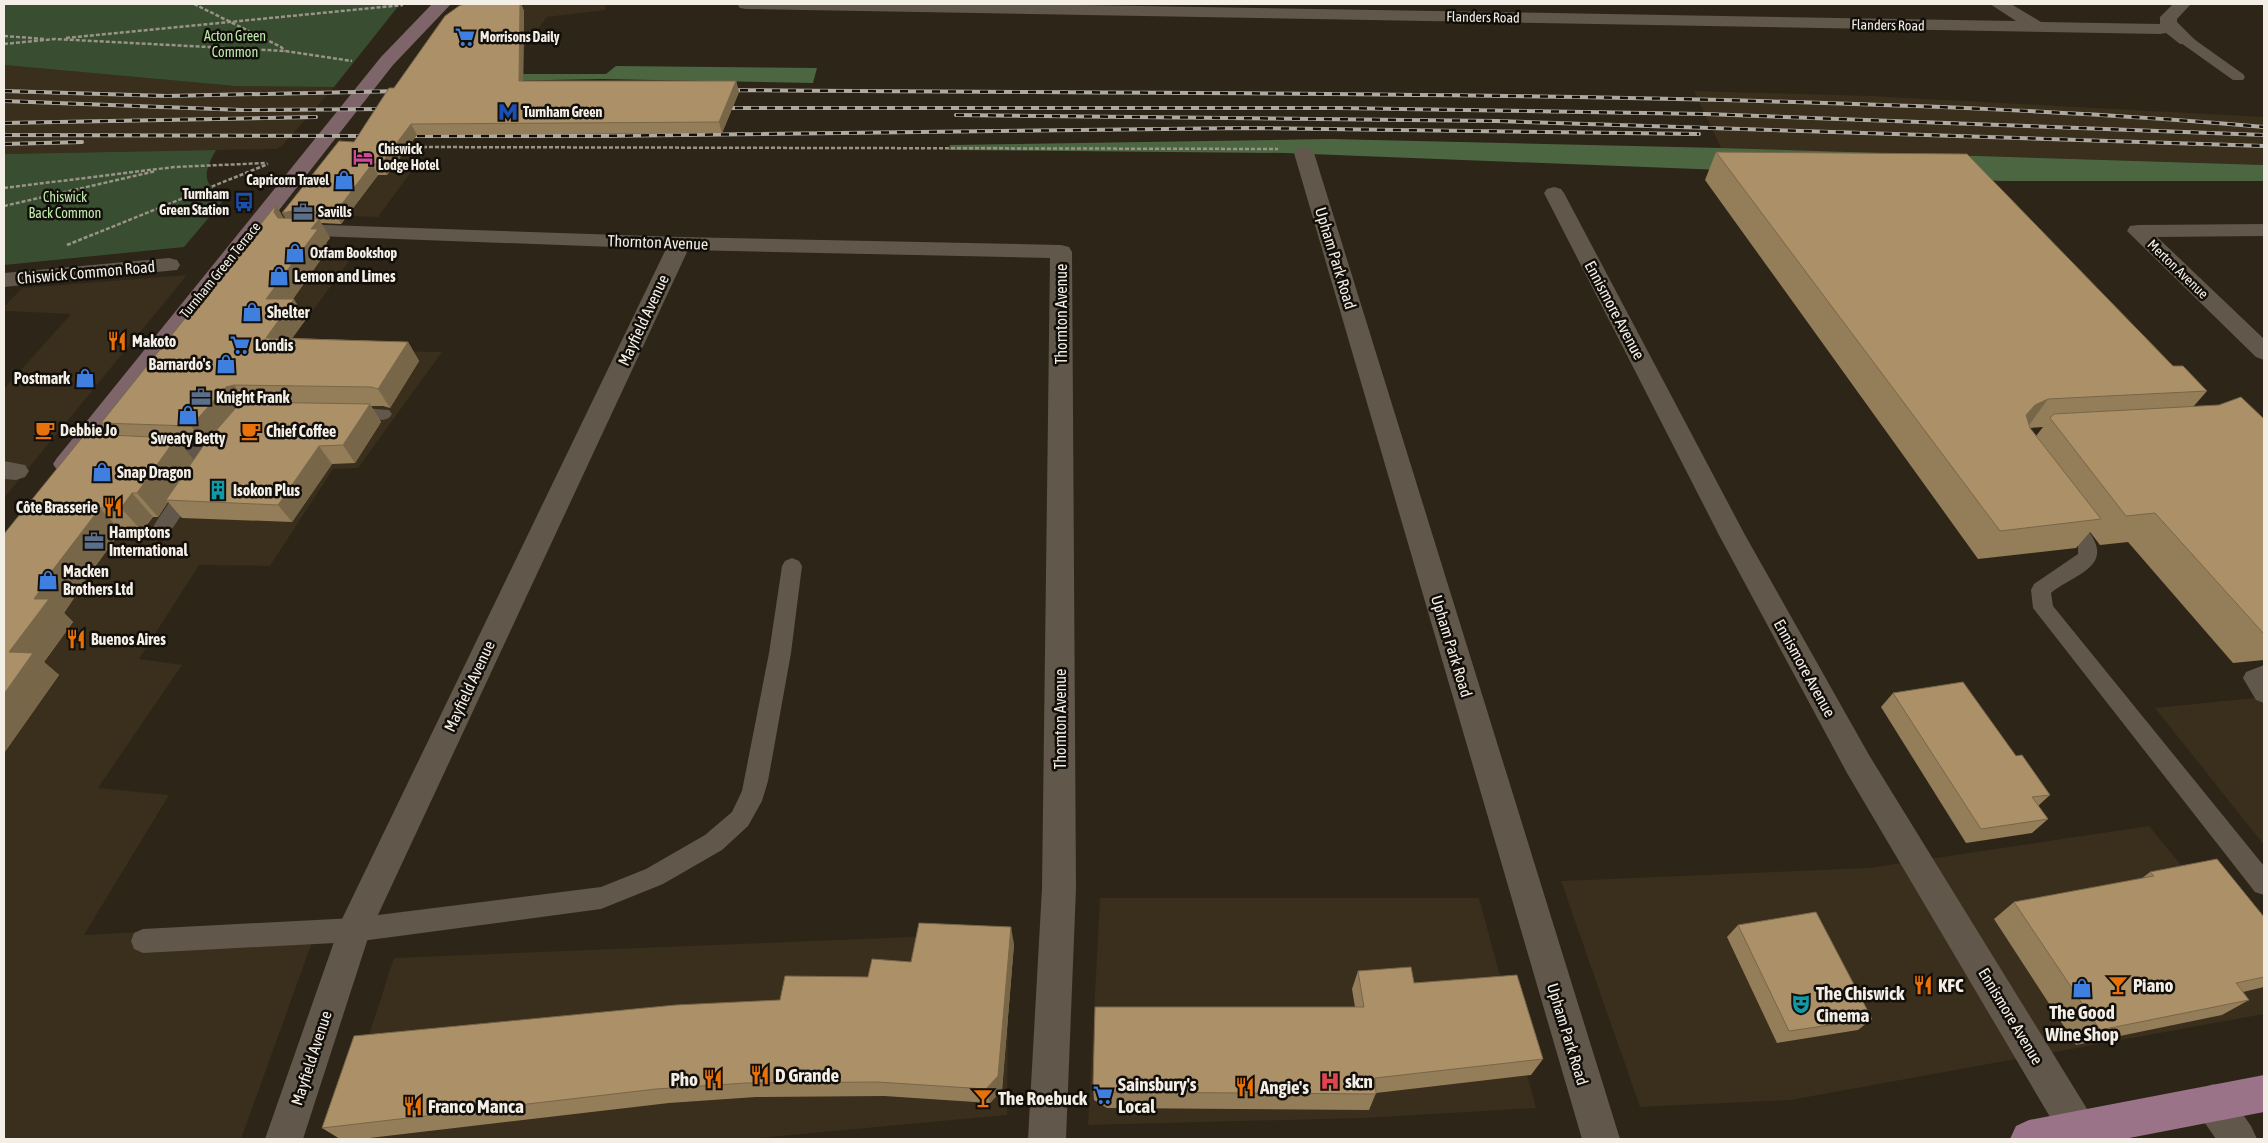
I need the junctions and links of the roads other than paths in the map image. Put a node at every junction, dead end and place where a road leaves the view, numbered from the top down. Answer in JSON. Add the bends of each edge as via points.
{"nodes":[{"id":1,"x":442,"y":4,"type":"edge"},
{"id":2,"x":746,"y":4,"type":"edge"},
{"id":3,"x":1780,"y":4,"type":"edge"},
{"id":4,"x":1999,"y":4,"type":"edge"},
{"id":5,"x":2182,"y":4,"type":"edge"},
{"id":6,"x":1103,"y":7,"type":"edge"},
{"id":7,"x":1486,"y":10,"type":"edge"},
{"id":8,"x":1792,"y":24,"type":"junction"},
{"id":9,"x":2037,"y":26,"type":"junction"},
{"id":10,"x":2160,"y":28,"type":"dead end"},
{"id":11,"x":2186,"y":40,"type":"joint"},
{"id":12,"x":2238,"y":77,"type":"dead end"},
{"id":13,"x":1304,"y":152,"type":"road end"},
{"id":14,"x":1554,"y":193,"type":"dead end"},
{"id":15,"x":298,"y":230,"type":"edge"},
{"id":16,"x":2264,"y":230,"type":"edge"},
{"id":17,"x":680,"y":244,"type":"junction"},
{"id":18,"x":169,"y":265,"type":"dead end"},
{"id":19,"x":5,"y":281,"type":"edge"},
{"id":20,"x":2264,"y":352,"type":"edge"},
{"id":21,"x":335,"y":413,"type":"edge"},
{"id":22,"x":383,"y":414,"type":"dead end"},
{"id":23,"x":224,"y":440,"type":"edge"},
{"id":24,"x":144,"y":451,"type":"edge"},
{"id":25,"x":212,"y":454,"type":"junction"},
{"id":26,"x":53,"y":480,"type":"edge"},
{"id":27,"x":2056,"y":502,"type":"edge"},
{"id":28,"x":163,"y":527,"type":"dead end"},
{"id":29,"x":792,"y":566,"type":"dead end"},
{"id":30,"x":2264,"y":674,"type":"edge"},
{"id":31,"x":2264,"y":694,"type":"edge"},
{"id":32,"x":2264,"y":884,"type":"edge"},
{"id":33,"x":354,"y":930,"type":"junction"},
{"id":34,"x":143,"y":941,"type":"dead end"},
{"id":35,"x":2264,"y":1093,"type":"edge"},
{"id":36,"x":2213,"y":1103,"type":"junction"},
{"id":37,"x":2080,"y":1130,"type":"junction"},
{"id":38,"x":284,"y":1139,"type":"edge"},
{"id":39,"x":1047,"y":1139,"type":"edge"},
{"id":40,"x":1601,"y":1139,"type":"edge"},
{"id":41,"x":2028,"y":1139,"type":"edge"},
{"id":42,"x":2238,"y":1139,"type":"edge"}],
"edges":[{"from":1,"to":26,"type":"main road","name":"Turnham Green Terrace","via":[[388,61],[87,449]]},
{"from":2,"to":6,"type":"street","name":"Flanders Road"},
{"from":3,"to":8,"type":"street"},
{"from":4,"to":9,"type":"street"},
{"from":5,"to":11,"type":"street","via":[[2169,16],[2168,22]]},
{"from":6,"to":7,"type":"street","name":"Flanders Road"},
{"from":7,"to":8,"type":"street","name":"Flanders Road"},
{"from":8,"to":9,"type":"street","name":"Flanders Road"},
{"from":9,"to":10,"type":"street","name":"Flanders Road"},
{"from":11,"to":12,"type":"lane"},
{"from":13,"to":40,"type":"street","name":"Upham Park Road"},
{"from":14,"to":37,"type":"street","name":"Ennismore Avenue","via":[[1733,537],[1858,764]]},
{"from":15,"to":17,"type":"street","name":"Thornton Avenue"},
{"from":16,"to":20,"type":"street","name":"Merton Avenue","via":[[2138,231]]},
{"from":17,"to":33,"type":"street","name":"Mayfield Avenue"},
{"from":17,"to":39,"type":"street","name":"Thornton Avenue","via":[[1061,252],[1060,888]]},
{"from":18,"to":19,"type":"street","name":"Chiswick Common Road"},
{"from":21,"to":22,"type":"lane"},
{"from":23,"to":25,"type":"lane"},
{"from":24,"to":25,"type":"lane"},
{"from":25,"to":28,"type":"lane"},
{"from":27,"to":32,"type":"lane","via":[[2088,545],[2088,557],[2079,567],[2052,580],[2041,590],[2043,608]]},
{"from":29,"to":33,"type":"lane","via":[[757,781],[750,801],[725,836],[651,879],[601,898]]},
{"from":30,"to":31,"type":"lane","via":[[2254,678]]},
{"from":33,"to":34,"type":"lane"},
{"from":33,"to":38,"type":"street","name":"Mayfield Avenue"},
{"from":35,"to":36,"type":"main road"},
{"from":36,"to":37,"type":"main road"},
{"from":36,"to":42,"type":"street"},
{"from":37,"to":41,"type":"main road"}]}
